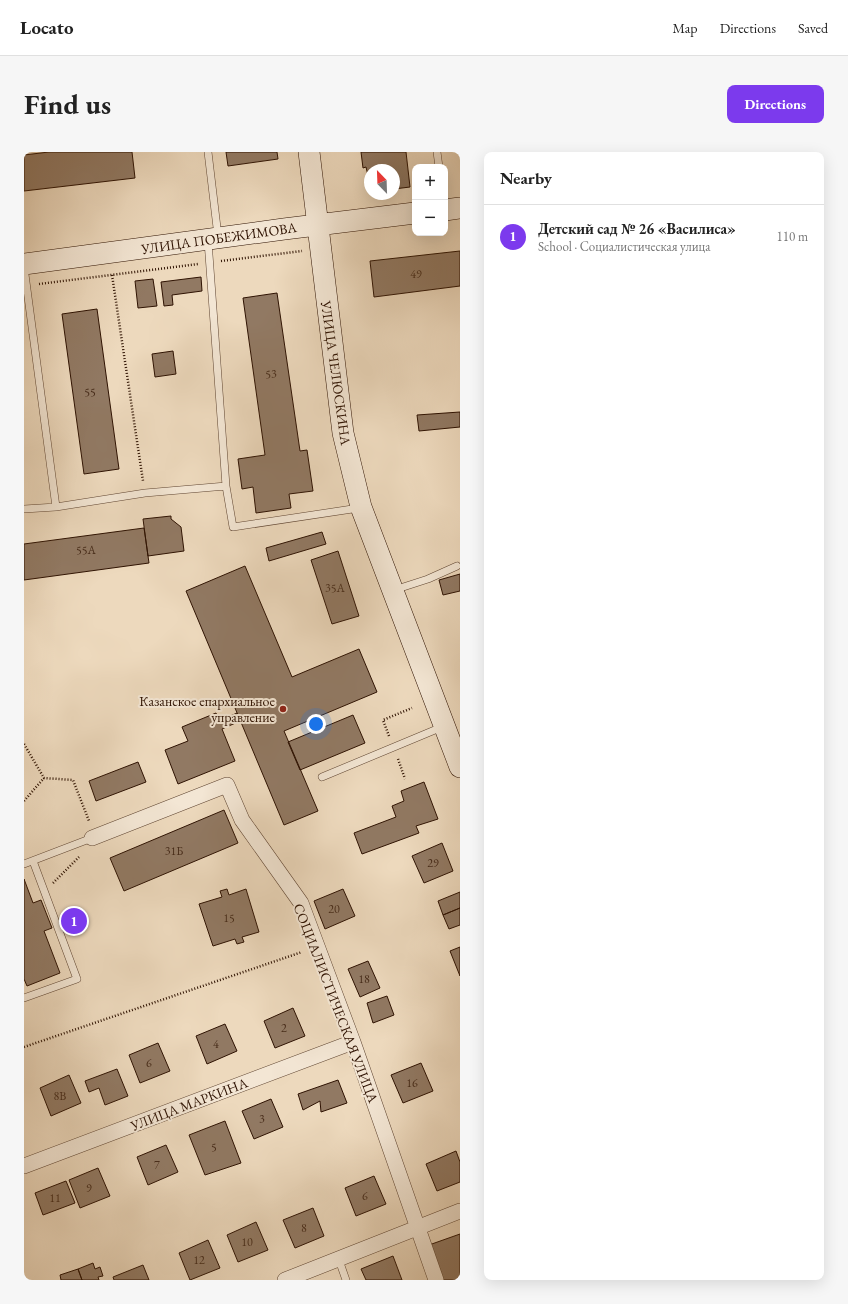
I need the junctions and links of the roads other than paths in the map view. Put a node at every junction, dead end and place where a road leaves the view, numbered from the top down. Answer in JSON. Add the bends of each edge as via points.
{"nodes":[{"id":1,"x":208,"y":152,"type":"edge"},
{"id":2,"x":309,"y":152,"type":"edge"},
{"id":3,"x":437,"y":152,"type":"edge"},
{"id":4,"x":439,"y":164,"type":"edge"},
{"id":5,"x":460,"y":208,"type":"edge"},
{"id":6,"x":448,"y":210,"type":"edge"},
{"id":7,"x":412,"y":213,"type":"edge"},
{"id":8,"x":317,"y":225,"type":"junction"},
{"id":9,"x":213,"y":239,"type":"junction"},
{"id":10,"x":24,"y":266,"type":"edge"},
{"id":11,"x":226,"y":486,"type":"junction"},
{"id":12,"x":56,"y":507,"type":"junction"},
{"id":13,"x":361,"y":507,"type":"junction"},
{"id":14,"x":24,"y":510,"type":"edge"},
{"id":15,"x":456,"y":566,"type":"dead end"},
{"id":16,"x":392,"y":591,"type":"junction"},
{"id":17,"x":444,"y":726,"type":"junction"},
{"id":18,"x":460,"y":767,"type":"edge"},
{"id":19,"x":322,"y":777,"type":"dead end"},
{"id":20,"x":94,"y":838,"type":"joint"},
{"id":21,"x":33,"y":861,"type":"junction"},
{"id":22,"x":24,"y":864,"type":"edge"},
{"id":23,"x":24,"y":998,"type":"edge"},
{"id":24,"x":353,"y":1042,"type":"junction"},
{"id":25,"x":24,"y":1166,"type":"edge"},
{"id":26,"x":460,"y":1211,"type":"edge"},
{"id":27,"x":417,"y":1228,"type":"junction"},
{"id":28,"x":339,"y":1260,"type":"junction"},
{"id":29,"x":285,"y":1280,"type":"edge"},
{"id":30,"x":346,"y":1280,"type":"edge"},
{"id":31,"x":436,"y":1280,"type":"edge"}],
"edges":[{"from":1,"to":9,"type":"lane"},
{"from":2,"to":8,"type":"main road","name":"УЛИЦА ЧЕЛЮСКИНА"},
{"from":3,"to":4,"type":"lane"},
{"from":5,"to":6,"type":"main road"},
{"from":7,"to":8,"type":"main road","name":"УЛИЦА ПОБЕЖИМОВА"},
{"from":8,"to":9,"type":"main road","name":"УЛИЦА ПОБЕЖИМОВА"},
{"from":8,"to":13,"type":"main road","name":"УЛИЦА ЧЕЛЮСКИНА","via":[[343,433]]},
{"from":9,"to":10,"type":"main road","name":"УЛИЦА ПОБЕЖИМОВА"},
{"from":9,"to":11,"type":"lane","via":[[210,262]]},
{"from":10,"to":12,"type":"lane"},
{"from":11,"to":12,"type":"lane","via":[[145,493]]},
{"from":11,"to":13,"type":"lane","via":[[233,527]]},
{"from":12,"to":14,"type":"lane"},
{"from":13,"to":16,"type":"main road","name":"УЛИЦА ЧЕЛЮСКИНА"},
{"from":15,"to":16,"type":"lane"},
{"from":16,"to":17,"type":"main road","name":"УЛИЦА ЧЕЛЮСКИНА"},
{"from":17,"to":18,"type":"main road","name":"УЛИЦА ЧЕЛЮСКИНА"},
{"from":17,"to":19,"type":"lane"},
{"from":20,"to":21,"type":"lane"},
{"from":20,"to":24,"type":"street","name":"СОЦИАЛИСТИЧЕСКАЯ УЛИЦА","via":[[227,785],[242,820],[301,903]]},
{"from":21,"to":22,"type":"lane"},
{"from":21,"to":23,"type":"lane","via":[[77,979]]},
{"from":24,"to":25,"type":"street","name":"УЛИЦА МАРКИНА"},
{"from":24,"to":27,"type":"street","name":"СОЦИАЛИСТИЧЕСКАЯ УЛИЦА"},
{"from":26,"to":27,"type":"street"},
{"from":27,"to":28,"type":"street"},
{"from":27,"to":31,"type":"street","name":"СОЦИАЛИСТИЧЕСКАЯ УЛИЦА"},
{"from":28,"to":29,"type":"street"},
{"from":28,"to":30,"type":"lane"}]}
